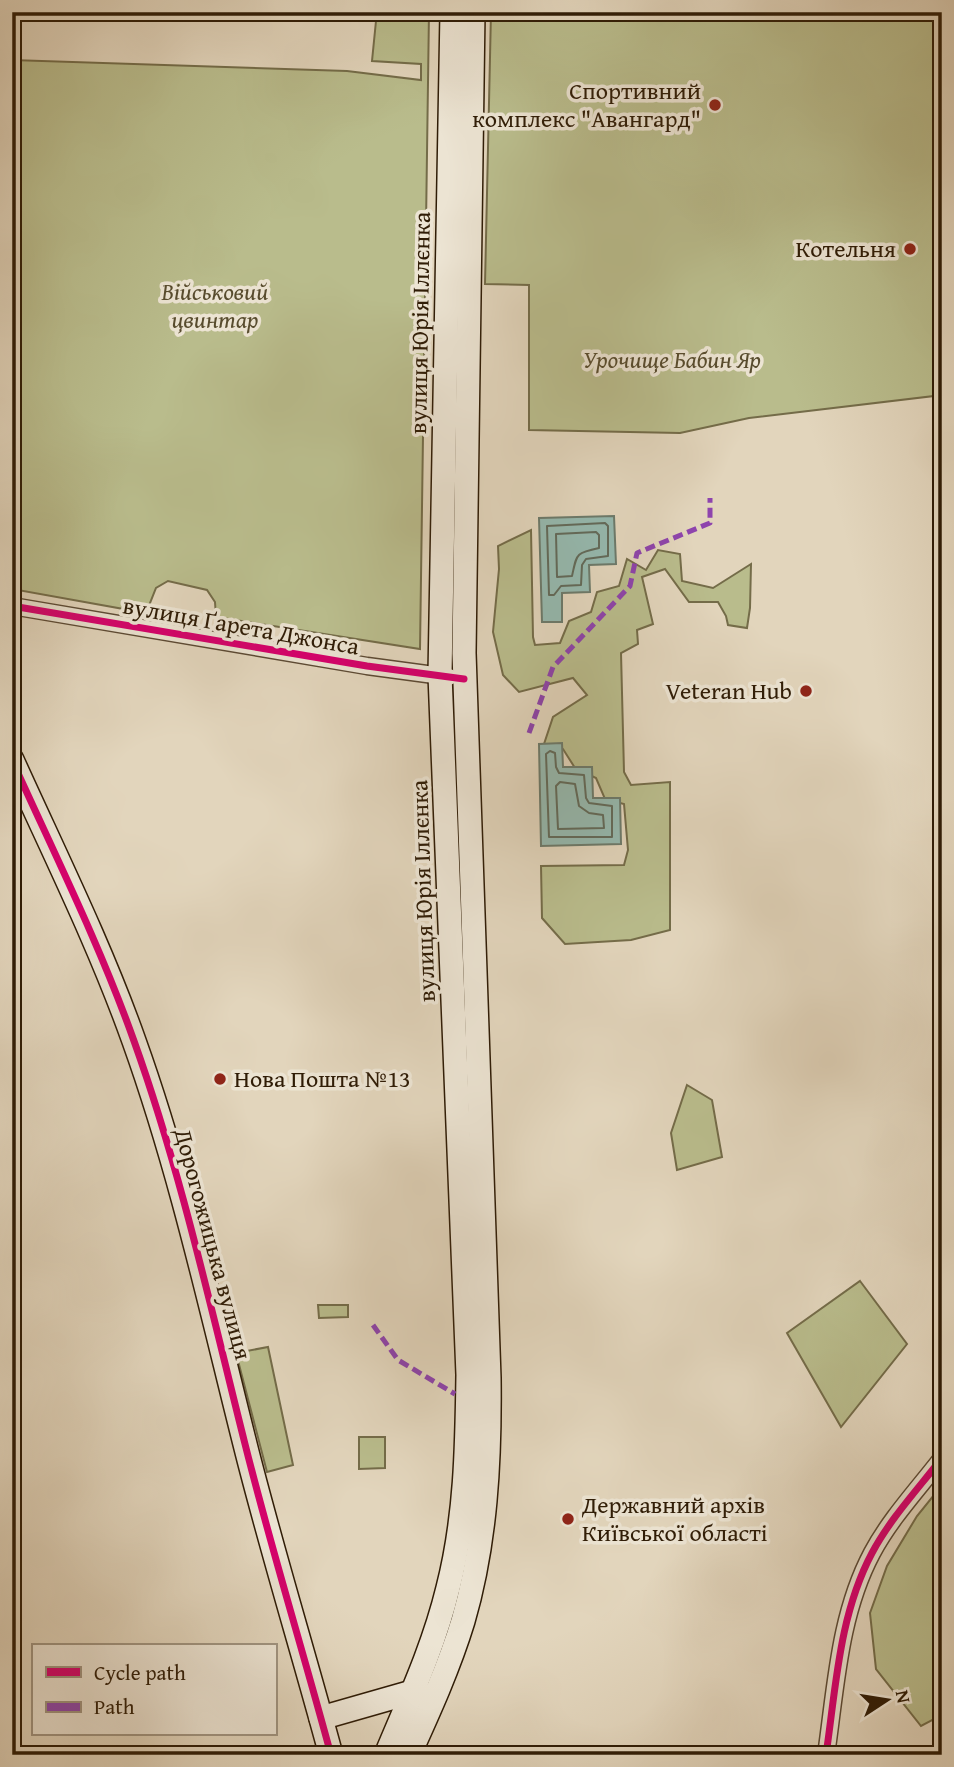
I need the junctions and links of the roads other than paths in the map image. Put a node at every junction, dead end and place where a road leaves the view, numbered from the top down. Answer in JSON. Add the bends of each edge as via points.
{"nodes":[{"id":1,"x":452,"y":12,"type":"edge"},
{"id":2,"x":473,"y":12,"type":"edge"},
{"id":3,"x":12,"y":607,"type":"edge"},
{"id":4,"x":440,"y":676,"type":"junction"},
{"id":5,"x":464,"y":679,"type":"junction"},
{"id":6,"x":12,"y":760,"type":"edge"},
{"id":7,"x":942,"y":1458,"type":"edge"},
{"id":8,"x":412,"y":1692,"type":"junction"},
{"id":9,"x":436,"y":1694,"type":"junction"},
{"id":10,"x":321,"y":1718,"type":"junction"},
{"id":11,"x":331,"y":1755,"type":"edge"},
{"id":12,"x":386,"y":1755,"type":"edge"},
{"id":13,"x":410,"y":1755,"type":"edge"},
{"id":14,"x":826,"y":1755,"type":"edge"}],
"edges":[{"from":1,"to":4,"type":"main road","name":"вулиця Юрія Іллєнка"},
{"from":2,"to":5,"type":"main road","name":"вулиця Юрія Іллєнка"},
{"from":3,"to":4,"type":"street","name":"вулиця Ґарета Джонса"},
{"from":4,"to":5,"type":"street","name":"вулиця Ґарета Джонса"},
{"from":4,"to":8,"type":"main road","name":"вулиця Юрія Іллєнка","via":[[468,1435],[459,1538],[434,1637]]},
{"from":5,"to":9,"type":"main road","name":"вулиця Юрія Іллєнка","via":[[490,1440],[475,1567],[463,1619]]},
{"from":6,"to":10,"type":"main road","name":"Дорогожицька вулиця","via":[[134,1040],[201,1264],[265,1522]]},
{"from":7,"to":14,"type":"street","via":[[888,1528],[860,1579],[846,1618]]},
{"from":8,"to":9,"type":"main road"},
{"from":8,"to":10,"type":"main road"},
{"from":8,"to":12,"type":"main road","name":"вулиця Юрія Іллєнка"},
{"from":9,"to":13,"type":"main road","name":"вулиця Юрія Іллєнка"},
{"from":10,"to":11,"type":"main road","name":"Дорогожицька вулиця"}]}
